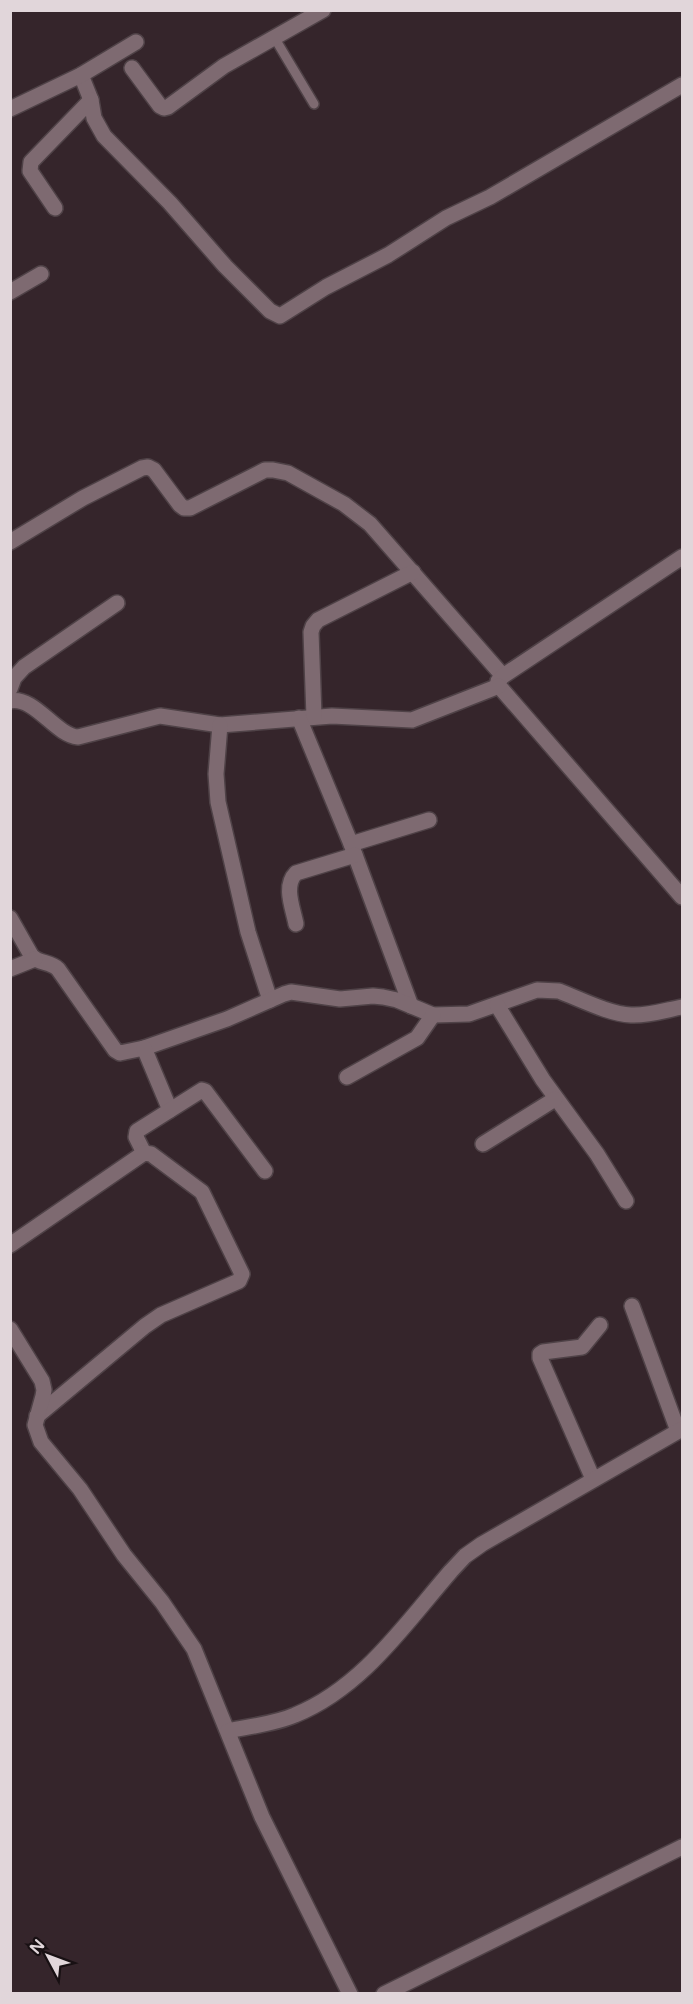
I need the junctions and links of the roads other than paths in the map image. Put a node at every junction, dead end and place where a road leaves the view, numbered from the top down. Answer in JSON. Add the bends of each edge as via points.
{"nodes":[{"id":1,"x":323,"y":10,"type":"edge"},
{"id":2,"x":274,"y":38,"type":"junction"},
{"id":3,"x":136,"y":42,"type":"dead end"},
{"id":4,"x":132,"y":69,"type":"dead end"},
{"id":5,"x":81,"y":75,"type":"junction"},
{"id":6,"x":682,"y":85,"type":"edge"},
{"id":7,"x":91,"y":100,"type":"junction"},
{"id":8,"x":314,"y":104,"type":"dead end"},
{"id":9,"x":10,"y":109,"type":"edge"},
{"id":10,"x":55,"y":208,"type":"dead end"},
{"id":11,"x":41,"y":273,"type":"dead end"},
{"id":12,"x":10,"y":292,"type":"edge"},
{"id":13,"x":10,"y":542,"type":"edge"},
{"id":14,"x":682,"y":556,"type":"edge"},
{"id":15,"x":413,"y":572,"type":"junction"},
{"id":16,"x":117,"y":603,"type":"dead end"},
{"id":17,"x":501,"y":681,"type":"junction"},
{"id":18,"x":10,"y":689,"type":"edge"},
{"id":19,"x":10,"y":701,"type":"edge"},
{"id":20,"x":307,"y":718,"type":"junction"},
{"id":21,"x":219,"y":725,"type":"junction"},
{"id":22,"x":429,"y":820,"type":"dead end"},
{"id":23,"x":353,"y":850,"type":"junction"},
{"id":24,"x":682,"y":897,"type":"edge"},
{"id":25,"x":10,"y":918,"type":"edge"},
{"id":26,"x":296,"y":924,"type":"dead end"},
{"id":27,"x":35,"y":959,"type":"junction"},
{"id":28,"x":10,"y":969,"type":"edge"},
{"id":29,"x":270,"y":999,"type":"junction"},
{"id":30,"x":497,"y":1005,"type":"junction"},
{"id":31,"x":411,"y":1006,"type":"junction"},
{"id":32,"x":682,"y":1007,"type":"edge"},
{"id":33,"x":433,"y":1015,"type":"junction"},
{"id":34,"x":144,"y":1048,"type":"junction"},
{"id":35,"x":347,"y":1077,"type":"dead end"},
{"id":36,"x":555,"y":1099,"type":"junction"},
{"id":37,"x":170,"y":1110,"type":"junction"},
{"id":38,"x":483,"y":1144,"type":"dead end"},
{"id":39,"x":144,"y":1153,"type":"junction"},
{"id":40,"x":265,"y":1171,"type":"dead end"},
{"id":41,"x":626,"y":1201,"type":"dead end"},
{"id":42,"x":10,"y":1245,"type":"edge"},
{"id":43,"x":632,"y":1306,"type":"dead end"},
{"id":44,"x":600,"y":1324,"type":"dead end"},
{"id":45,"x":10,"y":1329,"type":"edge"},
{"id":46,"x":37,"y":1416,"type":"junction"},
{"id":47,"x":680,"y":1430,"type":"edge"},
{"id":48,"x":593,"y":1479,"type":"junction"},
{"id":49,"x":228,"y":1731,"type":"junction"},
{"id":50,"x":682,"y":1847,"type":"edge"},
{"id":51,"x":350,"y":1994,"type":"edge"},
{"id":52,"x":384,"y":1994,"type":"edge"}],
"edges":[{"from":1,"to":2,"type":"street"},
{"from":2,"to":4,"type":"street","via":[[224,66],[164,108]]},
{"from":2,"to":8,"type":"lane"},
{"from":3,"to":5,"type":"street"},
{"from":5,"to":7,"type":"street"},
{"from":5,"to":9,"type":"street"},
{"from":6,"to":7,"type":"street","via":[[280,316],[270,311],[225,266],[104,136],[94,118]]},
{"from":7,"to":10,"type":"street","via":[[30,162],[30,171]]},
{"from":11,"to":12,"type":"street"},
{"from":13,"to":15,"type":"street","via":[[142,468],[154,470],[184,508],[265,470],[273,470],[288,473],[356,512]]},
{"from":14,"to":17,"type":"street"},
{"from":15,"to":17,"type":"street"},
{"from":15,"to":20,"type":"street","via":[[313,626]]},
{"from":16,"to":18,"type":"street","via":[[24,667]]},
{"from":17,"to":20,"type":"street","via":[[412,720]]},
{"from":17,"to":24,"type":"street"},
{"from":19,"to":21,"type":"street","via":[[22,701],[73,737],[160,716]]},
{"from":20,"to":21,"type":"street"},
{"from":20,"to":23,"type":"street"},
{"from":21,"to":29,"type":"street","via":[[218,802],[248,932]]},
{"from":22,"to":23,"type":"street"},
{"from":23,"to":26,"type":"street","via":[[290,879]]},
{"from":23,"to":31,"type":"street"},
{"from":25,"to":27,"type":"street"},
{"from":27,"to":28,"type":"street"},
{"from":27,"to":34,"type":"street","via":[[58,969],[115,1050],[120,1053]]},
{"from":29,"to":31,"type":"street","via":[[291,992],[340,999],[373,996]]},
{"from":29,"to":34,"type":"street","via":[[227,1019]]},
{"from":30,"to":32,"type":"street","via":[[549,989],[630,1015]]},
{"from":30,"to":33,"type":"street","via":[[469,1014]]},
{"from":30,"to":36,"type":"street"},
{"from":31,"to":33,"type":"street"},
{"from":33,"to":35,"type":"street","via":[[417,1038]]},
{"from":34,"to":37,"type":"street"},
{"from":36,"to":38,"type":"street"},
{"from":36,"to":41,"type":"street","via":[[597,1154]]},
{"from":37,"to":39,"type":"street","via":[[135,1134]]},
{"from":37,"to":40,"type":"street","via":[[205,1091]]},
{"from":39,"to":42,"type":"street"},
{"from":39,"to":46,"type":"street","via":[[151,1154],[202,1192],[242,1278],[161,1315]]},
{"from":43,"to":47,"type":"street"},
{"from":44,"to":48,"type":"street","via":[[582,1347],[543,1352],[540,1358]]},
{"from":45,"to":46,"type":"street","via":[[42,1381],[44,1390]]},
{"from":46,"to":49,"type":"street","via":[[35,1425],[41,1442],[181,1627]]},
{"from":47,"to":48,"type":"street"},
{"from":48,"to":49,"type":"street","via":[[465,1556],[365,1670],[340,1691],[293,1716]]},
{"from":49,"to":51,"type":"street","via":[[262,1817]]},
{"from":50,"to":52,"type":"street"}]}
